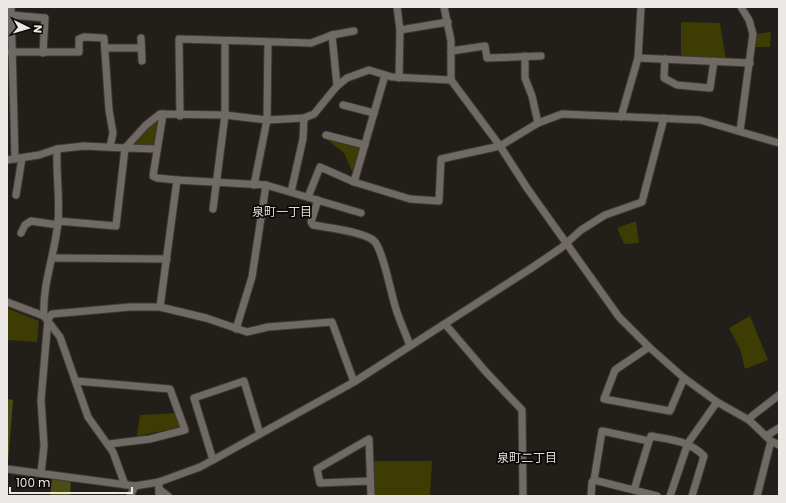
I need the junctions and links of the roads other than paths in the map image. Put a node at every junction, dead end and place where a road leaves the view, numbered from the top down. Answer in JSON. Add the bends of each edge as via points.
{"nodes":[{"id":1,"x":11,"y":7,"type":"edge"},
{"id":2,"x":397,"y":7,"type":"edge"},
{"id":3,"x":444,"y":7,"type":"edge"},
{"id":4,"x":641,"y":7,"type":"edge"},
{"id":5,"x":741,"y":7,"type":"edge"},
{"id":6,"x":11,"y":15,"type":"junction"},
{"id":7,"x":448,"y":22,"type":"junction"},
{"id":8,"x":400,"y":30,"type":"junction"},
{"id":9,"x":354,"y":31,"type":"dead end"},
{"id":10,"x":332,"y":35,"type":"junction"},
{"id":11,"x":142,"y":38,"type":"dead end"},
{"id":12,"x":225,"y":41,"type":"junction"},
{"id":13,"x":268,"y":42,"type":"junction"},
{"id":14,"x":105,"y":48,"type":"junction"},
{"id":15,"x":141,"y":48,"type":"junction"},
{"id":16,"x":451,"y":51,"type":"junction"},
{"id":17,"x":11,"y":52,"type":"junction"},
{"id":18,"x":43,"y":53,"type":"junction"},
{"id":19,"x":525,"y":56,"type":"junction"},
{"id":20,"x":541,"y":56,"type":"dead end"},
{"id":21,"x":638,"y":58,"type":"junction"},
{"id":22,"x":665,"y":59,"type":"junction"},
{"id":23,"x":714,"y":61,"type":"junction"},
{"id":24,"x":142,"y":62,"type":"dead end"},
{"id":25,"x":750,"y":63,"type":"junction"},
{"id":26,"x":385,"y":75,"type":"junction"},
{"id":27,"x":399,"y":78,"type":"junction"},
{"id":28,"x":451,"y":80,"type":"junction"},
{"id":29,"x":337,"y":86,"type":"junction"},
{"id":30,"x":10,"y":104,"type":"edge"},
{"id":31,"x":343,"y":106,"type":"dead end"},
{"id":32,"x":374,"y":113,"type":"junction"},
{"id":33,"x":163,"y":114,"type":"junction"},
{"id":34,"x":225,"y":115,"type":"junction"},
{"id":35,"x":180,"y":116,"type":"junction"},
{"id":36,"x":621,"y":117,"type":"junction"},
{"id":37,"x":304,"y":118,"type":"junction"},
{"id":38,"x":664,"y":118,"type":"junction"},
{"id":39,"x":267,"y":120,"type":"junction"},
{"id":40,"x":538,"y":122,"type":"junction"},
{"id":41,"x":740,"y":131,"type":"junction"},
{"id":42,"x":326,"y":135,"type":"dead end"},
{"id":43,"x":779,"y":143,"type":"edge"},
{"id":44,"x":364,"y":145,"type":"junction"},
{"id":45,"x":500,"y":146,"type":"junction"},
{"id":46,"x":110,"y":147,"type":"junction"},
{"id":47,"x":57,"y":148,"type":"junction"},
{"id":48,"x":125,"y":148,"type":"junction"},
{"id":49,"x":158,"y":149,"type":"junction"},
{"id":50,"x":18,"y":158,"type":"junction"},
{"id":51,"x":7,"y":160,"type":"edge"},
{"id":52,"x":177,"y":180,"type":"junction"},
{"id":53,"x":354,"y":182,"type":"junction"},
{"id":54,"x":217,"y":183,"type":"junction"},
{"id":55,"x":254,"y":185,"type":"junction"},
{"id":56,"x":266,"y":185,"type":"junction"},
{"id":57,"x":291,"y":192,"type":"junction"},
{"id":58,"x":16,"y":195,"type":"dead end"},
{"id":59,"x":308,"y":197,"type":"junction"},
{"id":60,"x":318,"y":200,"type":"junction"},
{"id":61,"x":213,"y":209,"type":"dead end"},
{"id":62,"x":361,"y":214,"type":"dead end"},
{"id":63,"x":58,"y":223,"type":"junction"},
{"id":64,"x":21,"y":233,"type":"dead end"},
{"id":65,"x":565,"y":242,"type":"junction"},
{"id":66,"x":53,"y":258,"type":"junction"},
{"id":67,"x":166,"y":259,"type":"junction"},
{"id":68,"x":7,"y":302,"type":"edge"},
{"id":69,"x":160,"y":307,"type":"junction"},
{"id":70,"x":46,"y":318,"type":"junction"},
{"id":71,"x":445,"y":324,"type":"junction"},
{"id":72,"x":236,"y":329,"type":"junction"},
{"id":73,"x":410,"y":346,"type":"junction"},
{"id":74,"x":649,"y":347,"type":"junction"},
{"id":75,"x":684,"y":378,"type":"junction"},
{"id":76,"x":76,"y":381,"type":"junction"},
{"id":77,"x":354,"y":382,"type":"junction"},
{"id":78,"x":779,"y":395,"type":"edge"},
{"id":79,"x":717,"y":402,"type":"junction"},
{"id":80,"x":749,"y":420,"type":"junction"},
{"id":81,"x":779,"y":428,"type":"edge"},
{"id":82,"x":260,"y":434,"type":"junction"},
{"id":83,"x":768,"y":438,"type":"junction"},
{"id":84,"x":649,"y":441,"type":"junction"},
{"id":85,"x":688,"y":443,"type":"junction"},
{"id":86,"x":109,"y":444,"type":"junction"},
{"id":87,"x":779,"y":445,"type":"edge"},
{"id":88,"x":213,"y":460,"type":"junction"},
{"id":89,"x":7,"y":469,"type":"edge"},
{"id":90,"x":41,"y":473,"type":"junction"},
{"id":91,"x":594,"y":480,"type":"junction"},
{"id":92,"x":370,"y":481,"type":"junction"},
{"id":93,"x":125,"y":485,"type":"junction"},
{"id":94,"x":135,"y":486,"type":"junction"},
{"id":95,"x":159,"y":489,"type":"edge"},
{"id":96,"x":634,"y":490,"type":"junction"},
{"id":97,"x":130,"y":496,"type":"edge"},
{"id":98,"x":168,"y":496,"type":"edge"},
{"id":99,"x":371,"y":496,"type":"edge"},
{"id":100,"x":523,"y":496,"type":"edge"},
{"id":101,"x":591,"y":496,"type":"edge"},
{"id":102,"x":658,"y":496,"type":"edge"},
{"id":103,"x":670,"y":496,"type":"edge"},
{"id":104,"x":692,"y":496,"type":"edge"},
{"id":105,"x":757,"y":496,"type":"edge"}],
"edges":[{"from":1,"to":6,"type":"street"},
{"from":2,"to":8,"type":"street"},
{"from":3,"to":7,"type":"street"},
{"from":4,"to":21,"type":"street"},
{"from":5,"to":25,"type":"street","via":[[749,20],[752,34]]},
{"from":6,"to":17,"type":"street"},
{"from":6,"to":18,"type":"street","via":[[45,18]]},
{"from":7,"to":8,"type":"street"},
{"from":7,"to":16,"type":"street"},
{"from":8,"to":27,"type":"street"},
{"from":9,"to":10,"type":"street"},
{"from":10,"to":13,"type":"street","via":[[311,44]]},
{"from":10,"to":29,"type":"street"},
{"from":11,"to":15,"type":"street"},
{"from":12,"to":13,"type":"street"},
{"from":12,"to":34,"type":"street"},
{"from":12,"to":35,"type":"street","via":[[179,40]]},
{"from":13,"to":39,"type":"street"},
{"from":14,"to":15,"type":"street"},
{"from":14,"to":18,"type":"street","via":[[104,38],[84,37],[79,39],[79,52]]},
{"from":14,"to":46,"type":"street","via":[[113,133]]},
{"from":15,"to":24,"type":"street"},
{"from":16,"to":19,"type":"street","via":[[485,46],[487,58]]},
{"from":16,"to":28,"type":"street"},
{"from":17,"to":18,"type":"street"},
{"from":17,"to":30,"type":"street"},
{"from":19,"to":20,"type":"street"},
{"from":19,"to":40,"type":"street","via":[[525,78]]},
{"from":21,"to":22,"type":"street"},
{"from":21,"to":36,"type":"street"},
{"from":22,"to":23,"type":"street"},
{"from":22,"to":23,"type":"street","via":[[664,78],[677,85],[710,88]]},
{"from":23,"to":25,"type":"street"},
{"from":25,"to":41,"type":"street"},
{"from":26,"to":27,"type":"street"},
{"from":26,"to":29,"type":"street","via":[[369,70],[347,78]]},
{"from":26,"to":32,"type":"street"},
{"from":27,"to":28,"type":"street"},
{"from":28,"to":45,"type":"street"},
{"from":29,"to":37,"type":"street","via":[[314,114]]},
{"from":30,"to":50,"type":"street"},
{"from":31,"to":32,"type":"street"},
{"from":32,"to":44,"type":"street"},
{"from":33,"to":35,"type":"street"},
{"from":33,"to":48,"type":"street","via":[[146,125]]},
{"from":33,"to":49,"type":"street"},
{"from":34,"to":35,"type":"street"},
{"from":34,"to":39,"type":"street"},
{"from":34,"to":54,"type":"street"},
{"from":36,"to":38,"type":"street"},
{"from":36,"to":40,"type":"street","via":[[562,114]]},
{"from":37,"to":39,"type":"street"},
{"from":37,"to":57,"type":"street","via":[[303,138]]},
{"from":38,"to":41,"type":"street","via":[[700,120]]},
{"from":38,"to":65,"type":"street","via":[[642,202],[605,215]]},
{"from":39,"to":55,"type":"street"},
{"from":40,"to":45,"type":"street"},
{"from":41,"to":43,"type":"street"},
{"from":42,"to":44,"type":"street"},
{"from":44,"to":53,"type":"street"},
{"from":45,"to":53,"type":"street","via":[[441,159],[439,201],[410,199]]},
{"from":45,"to":65,"type":"street"},
{"from":46,"to":47,"type":"street","via":[[90,145]]},
{"from":46,"to":48,"type":"street"},
{"from":47,"to":50,"type":"street","via":[[39,155]]},
{"from":47,"to":63,"type":"street"},
{"from":48,"to":49,"type":"street"},
{"from":48,"to":63,"type":"street","via":[[116,226]]},
{"from":49,"to":52,"type":"street","via":[[153,176]]},
{"from":50,"to":51,"type":"street"},
{"from":50,"to":58,"type":"street"},
{"from":52,"to":54,"type":"street"},
{"from":52,"to":67,"type":"street"},
{"from":53,"to":59,"type":"street","via":[[320,168]]},
{"from":54,"to":55,"type":"street"},
{"from":54,"to":61,"type":"street"},
{"from":55,"to":56,"type":"street"},
{"from":56,"to":57,"type":"street"},
{"from":56,"to":72,"type":"street","via":[[252,277]]},
{"from":57,"to":59,"type":"street"},
{"from":59,"to":60,"type":"street"},
{"from":60,"to":62,"type":"street"},
{"from":60,"to":73,"type":"street","via":[[311,222],[313,225],[354,233],[376,243]]},
{"from":63,"to":64,"type":"street","via":[[31,221],[25,225]]},
{"from":63,"to":66,"type":"street"},
{"from":65,"to":71,"type":"street","via":[[561,248]]},
{"from":65,"to":74,"type":"street","via":[[619,317]]},
{"from":66,"to":67,"type":"street"},
{"from":66,"to":70,"type":"street","via":[[43,298]]},
{"from":67,"to":69,"type":"street"},
{"from":68,"to":70,"type":"street"},
{"from":69,"to":70,"type":"street","via":[[62,312]]},
{"from":69,"to":72,"type":"street","via":[[206,318]]},
{"from":70,"to":76,"type":"street","via":[[60,337]]},
{"from":70,"to":90,"type":"street","via":[[41,400],[44,446]]},
{"from":71,"to":73,"type":"street"},
{"from":71,"to":100,"type":"street","via":[[522,410]]},
{"from":72,"to":77,"type":"street","via":[[247,332],[268,327],[332,322]]},
{"from":73,"to":77,"type":"street"},
{"from":74,"to":75,"type":"street"},
{"from":74,"to":75,"type":"street","via":[[615,370],[604,399],[670,411]]},
{"from":75,"to":79,"type":"street"},
{"from":76,"to":86,"type":"street","via":[[88,417]]},
{"from":76,"to":86,"type":"street","via":[[170,388],[185,430],[150,439]]},
{"from":77,"to":82,"type":"street"},
{"from":78,"to":80,"type":"street"},
{"from":79,"to":80,"type":"street"},
{"from":79,"to":85,"type":"street"},
{"from":80,"to":83,"type":"street"},
{"from":81,"to":83,"type":"street"},
{"from":82,"to":88,"type":"street"},
{"from":82,"to":88,"type":"street","via":[[244,381],[194,398]]},
{"from":83,"to":87,"type":"street"},
{"from":83,"to":105,"type":"street"},
{"from":84,"to":85,"type":"street","via":[[651,436],[656,436]]},
{"from":84,"to":91,"type":"street","via":[[602,431]]},
{"from":84,"to":96,"type":"street"},
{"from":85,"to":103,"type":"street"},
{"from":85,"to":104,"type":"street","via":[[704,458]]},
{"from":86,"to":93,"type":"street"},
{"from":88,"to":95,"type":"street"},
{"from":89,"to":90,"type":"street"},
{"from":90,"to":93,"type":"street"},
{"from":91,"to":96,"type":"street"},
{"from":91,"to":101,"type":"street"},
{"from":92,"to":92,"type":"street","via":[[369,439],[317,469],[320,483]]},
{"from":92,"to":99,"type":"street"},
{"from":93,"to":94,"type":"street"},
{"from":94,"to":95,"type":"street"},
{"from":94,"to":97,"type":"street"},
{"from":95,"to":98,"type":"street"},
{"from":96,"to":102,"type":"street"}]}
